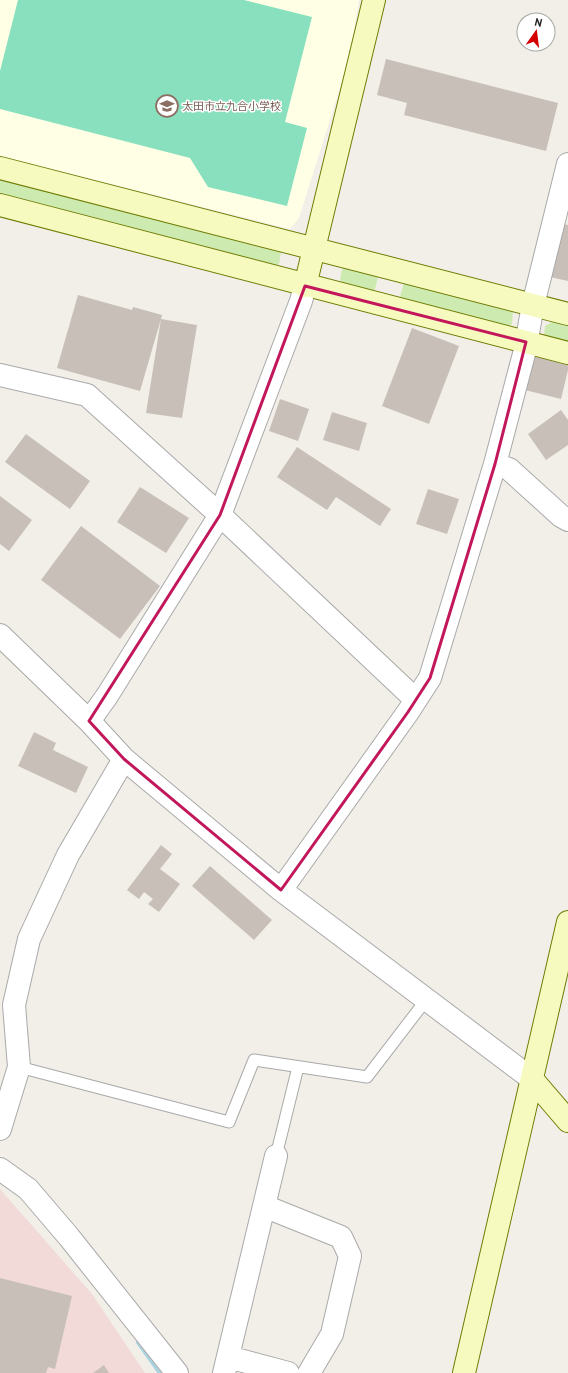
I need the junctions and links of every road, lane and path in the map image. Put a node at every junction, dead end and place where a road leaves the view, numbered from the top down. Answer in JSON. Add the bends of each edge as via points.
{"nodes":[{"id":1,"x":374,"y":0,"type":"edge"},
{"id":2,"x":568,"y":164,"type":"edge"},
{"id":3,"x":0,"y":168,"type":"edge"},
{"id":4,"x":0,"y":205,"type":"edge"},
{"id":5,"x":314,"y":249,"type":"junction"},
{"id":6,"x":305,"y":286,"type":"junction"},
{"id":7,"x":533,"y":305,"type":"junction"},
{"id":8,"x":568,"y":314,"type":"edge"},
{"id":9,"x":526,"y":342,"type":"junction"},
{"id":10,"x":568,"y":353,"type":"edge"},
{"id":11,"x":0,"y":375,"type":"edge"},
{"id":12,"x":495,"y":464,"type":"junction"},
{"id":13,"x":220,"y":515,"type":"junction"},
{"id":14,"x":568,"y":520,"type":"edge"},
{"id":15,"x":0,"y":635,"type":"edge"},
{"id":16,"x":416,"y":700,"type":"junction"},
{"id":17,"x":89,"y":721,"type":"junction"},
{"id":18,"x":124,"y":759,"type":"junction"},
{"id":19,"x":281,"y":890,"type":"junction"},
{"id":20,"x":568,"y":922,"type":"edge"},
{"id":21,"x":426,"y":1000,"type":"junction"},
{"id":22,"x":298,"y":1067,"type":"junction"},
{"id":23,"x":9,"y":1069,"type":"edge"},
{"id":24,"x":532,"y":1079,"type":"junction"},
{"id":25,"x":568,"y":1121,"type":"edge"},
{"id":26,"x":0,"y":1129,"type":"edge"},
{"id":27,"x":276,"y":1156,"type":"joint"},
{"id":28,"x":0,"y":1169,"type":"edge"},
{"id":29,"x":264,"y":1206,"type":"junction"},
{"id":30,"x":226,"y":1365,"type":"edge"},
{"id":31,"x":177,"y":1373,"type":"edge"},
{"id":32,"x":288,"y":1373,"type":"edge"},
{"id":33,"x":309,"y":1373,"type":"edge"},
{"id":34,"x":464,"y":1373,"type":"edge"}],
"edges":[{"from":1,"to":5,"type":"street"},
{"from":2,"to":7,"type":"street"},
{"from":3,"to":5,"type":"street"},
{"from":4,"to":6,"type":"street"},
{"from":5,"to":6,"type":"street"},
{"from":5,"to":7,"type":"street"},
{"from":6,"to":9,"type":"street"},
{"from":6,"to":13,"type":"street"},
{"from":7,"to":8,"type":"street"},
{"from":7,"to":9,"type":"street"},
{"from":9,"to":10,"type":"street"},
{"from":9,"to":12,"type":"street"},
{"from":11,"to":13,"type":"street","via":[[87,395]]},
{"from":12,"to":14,"type":"street","via":[[509,469]]},
{"from":12,"to":16,"type":"street","via":[[430,678]]},
{"from":13,"to":16,"type":"street"},
{"from":13,"to":17,"type":"street"},
{"from":15,"to":17,"type":"street"},
{"from":16,"to":19,"type":"street"},
{"from":17,"to":18,"type":"street"},
{"from":18,"to":19,"type":"street"},
{"from":18,"to":23,"type":"street","via":[[68,855],[29,939],[14,1005]]},
{"from":19,"to":21,"type":"street"},
{"from":20,"to":24,"type":"street"},
{"from":21,"to":22,"type":"lane","via":[[367,1077]]},
{"from":21,"to":24,"type":"street"},
{"from":22,"to":23,"type":"lane","via":[[254,1060],[229,1122]]},
{"from":22,"to":27,"type":"lane"},
{"from":23,"to":26,"type":"street"},
{"from":24,"to":25,"type":"street"},
{"from":24,"to":34,"type":"street"},
{"from":27,"to":29,"type":"street"},
{"from":28,"to":31,"type":"street","via":[[28,1189]]},
{"from":29,"to":30,"type":"street"},
{"from":29,"to":33,"type":"street","via":[[341,1237],[350,1256],[332,1334]]},
{"from":30,"to":32,"type":"street"}]}
